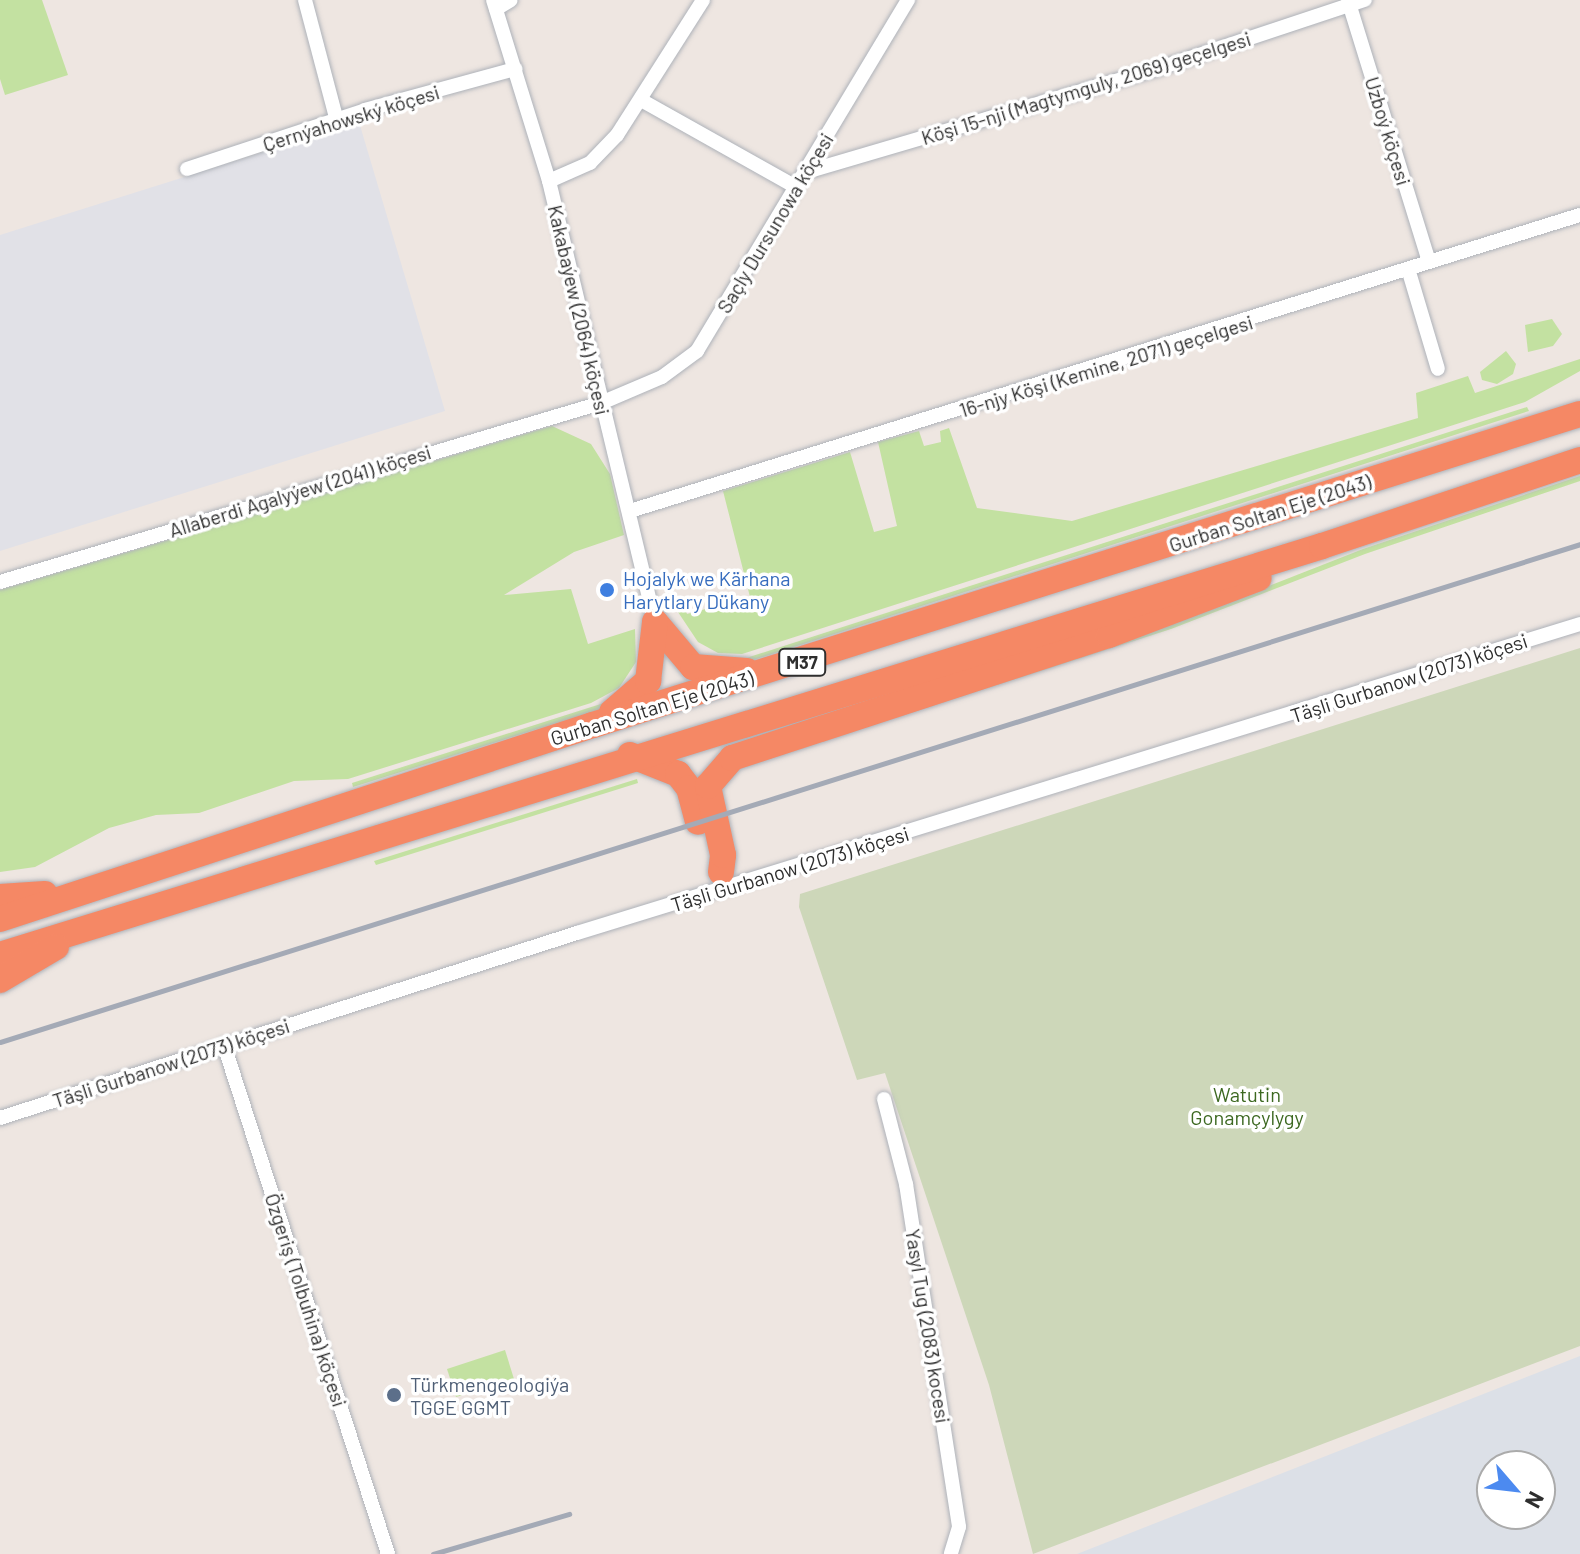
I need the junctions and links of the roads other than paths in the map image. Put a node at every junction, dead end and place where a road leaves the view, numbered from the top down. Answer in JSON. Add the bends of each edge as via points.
{"nodes":[{"id":1,"x":305,"y":0,"type":"edge"},
{"id":2,"x":511,"y":0,"type":"edge"},
{"id":3,"x":703,"y":0,"type":"edge"},
{"id":4,"x":908,"y":0,"type":"edge"},
{"id":5,"x":1365,"y":0,"type":"edge"},
{"id":6,"x":1349,"y":2,"type":"edge"},
{"id":7,"x":494,"y":4,"type":"edge"},
{"id":8,"x":515,"y":69,"type":"junction"},
{"id":9,"x":641,"y":100,"type":"junction"},
{"id":10,"x":337,"y":121,"type":"junction"},
{"id":11,"x":187,"y":169,"type":"dead end"},
{"id":12,"x":806,"y":172,"type":"junction"},
{"id":13,"x":549,"y":181,"type":"junction"},
{"id":14,"x":796,"y":187,"type":"junction"},
{"id":15,"x":1580,"y":215,"type":"edge"},
{"id":16,"x":1429,"y":261,"type":"junction"},
{"id":17,"x":1409,"y":272,"type":"junction"},
{"id":18,"x":1438,"y":369,"type":"dead end"},
{"id":19,"x":601,"y":403,"type":"junction"},
{"id":20,"x":1580,"y":414,"type":"edge"},
{"id":21,"x":1580,"y":460,"type":"edge"},
{"id":22,"x":630,"y":511,"type":"junction"},
{"id":23,"x":1322,"y":546,"type":"junction"},
{"id":24,"x":0,"y":582,"type":"edge"},
{"id":25,"x":655,"y":622,"type":"junction"},
{"id":26,"x":1580,"y":624,"type":"edge"},
{"id":27,"x":775,"y":671,"type":"junction"},
{"id":28,"x":593,"y":725,"type":"junction"},
{"id":29,"x":630,"y":755,"type":"junction"},
{"id":30,"x":723,"y":881,"type":"junction"},
{"id":31,"x":81,"y":892,"type":"junction"},
{"id":32,"x":0,"y":897,"type":"edge"},
{"id":33,"x":12,"y":915,"type":"edge"},
{"id":34,"x":89,"y":927,"type":"junction"},
{"id":35,"x":0,"y":955,"type":"edge"},
{"id":36,"x":0,"y":980,"type":"edge"},
{"id":37,"x":224,"y":1045,"type":"junction"},
{"id":38,"x":884,"y":1099,"type":"dead end"},
{"id":39,"x":0,"y":1118,"type":"edge"},
{"id":40,"x":388,"y":1554,"type":"edge"},
{"id":41,"x":951,"y":1554,"type":"edge"}],
"edges":[{"from":1,"to":10,"type":"street"},
{"from":2,"to":7,"type":"street"},
{"from":3,"to":9,"type":"street"},
{"from":4,"to":12,"type":"street","name":"Saçly Dursunowa köçesi"},
{"from":5,"to":6,"type":"street","name":"Köşi 15-nji (Magtymguly, 2069) geçelgesi"},
{"from":6,"to":12,"type":"street","name":"Köşi 15-nji (Magtymguly, 2069) geçelgesi","via":[[1157,69]]},
{"from":6,"to":16,"type":"street","name":"Uzboý köçesi"},
{"from":7,"to":8,"type":"street","name":"Kakabaýew (2064) köçesi"},
{"from":8,"to":10,"type":"street","name":"Çernýahowský köçesi"},
{"from":8,"to":13,"type":"street","name":"Kakabaýew (2064) köçesi"},
{"from":9,"to":13,"type":"street","via":[[590,163]]},
{"from":9,"to":14,"type":"street"},
{"from":10,"to":11,"type":"street","name":"Çernýahowský köçesi"},
{"from":12,"to":14,"type":"street","name":"Saçly Dursunowa köçesi"},
{"from":13,"to":19,"type":"street","name":"Kakabaýew (2064) köçesi"},
{"from":14,"to":19,"type":"street","name":"Saçly Dursunowa köçesi","via":[[697,351],[662,377]]},
{"from":15,"to":16,"type":"street","name":"16-njy Köşi (Kemine, 2071) geçelgesi"},
{"from":16,"to":17,"type":"street","name":"16-njy Köşi (Kemine, 2071) geçelgesi"},
{"from":17,"to":18,"type":"street"},
{"from":17,"to":22,"type":"street","name":"16-njy Köşi (Kemine, 2071) geçelgesi"},
{"from":19,"to":22,"type":"street","name":"Kakabaýew (2064) köçesi"},
{"from":19,"to":24,"type":"street","name":"Allaberdi Agalyýew (2041) köçesi"},
{"from":20,"to":27,"type":"highway","name":"Gurban Soltan Eje (2043)","number":"M37"},
{"from":21,"to":23,"type":"highway","name":"Gurban Soltan Eje (2043)","number":"M37"},
{"from":22,"to":25,"type":"street","name":"Kakabaýew (2064) köçesi"},
{"from":23,"to":29,"type":"highway","name":"Gurban Soltan Eje (2043)","number":"M37"},
{"from":23,"to":30,"type":"highway","via":[[1228,594],[732,758],[708,786],[723,855]]},
{"from":25,"to":27,"type":"highway","via":[[693,667]]},
{"from":25,"to":28,"type":"highway","via":[[648,681],[637,695]]},
{"from":26,"to":30,"type":"street","name":"Täşli Gurbanow (2073) köçesi"},
{"from":27,"to":28,"type":"highway","name":"Gurban Soltan Eje (2043)","number":"M37"},
{"from":28,"to":31,"type":"highway","name":"Gurban Soltan Eje (2043)","number":"M37"},
{"from":29,"to":30,"type":"highway","via":[[678,774],[689,788],[709,859]]},
{"from":29,"to":34,"type":"highway","name":"Gurban Soltan Eje (2043)","number":"M37"},
{"from":30,"to":37,"type":"street","name":"Täşli Gurbanow (2073) köçesi"},
{"from":31,"to":32,"type":"highway"},
{"from":31,"to":33,"type":"highway","name":"Gurban Soltan Eje (2043)","number":"M37"},
{"from":34,"to":35,"type":"highway","name":"Gurban Soltan Eje (2043)","number":"M37"},
{"from":34,"to":36,"type":"highway"},
{"from":37,"to":39,"type":"street","name":"Täşli Gurbanow (2073) köçesi"},
{"from":37,"to":40,"type":"street","name":"Özgeriş (Tolbuhina) köçesi"},
{"from":38,"to":41,"type":"street","name":"Yasyl Tug (2083) kocesi","via":[[906,1184],[959,1527]]}]}
